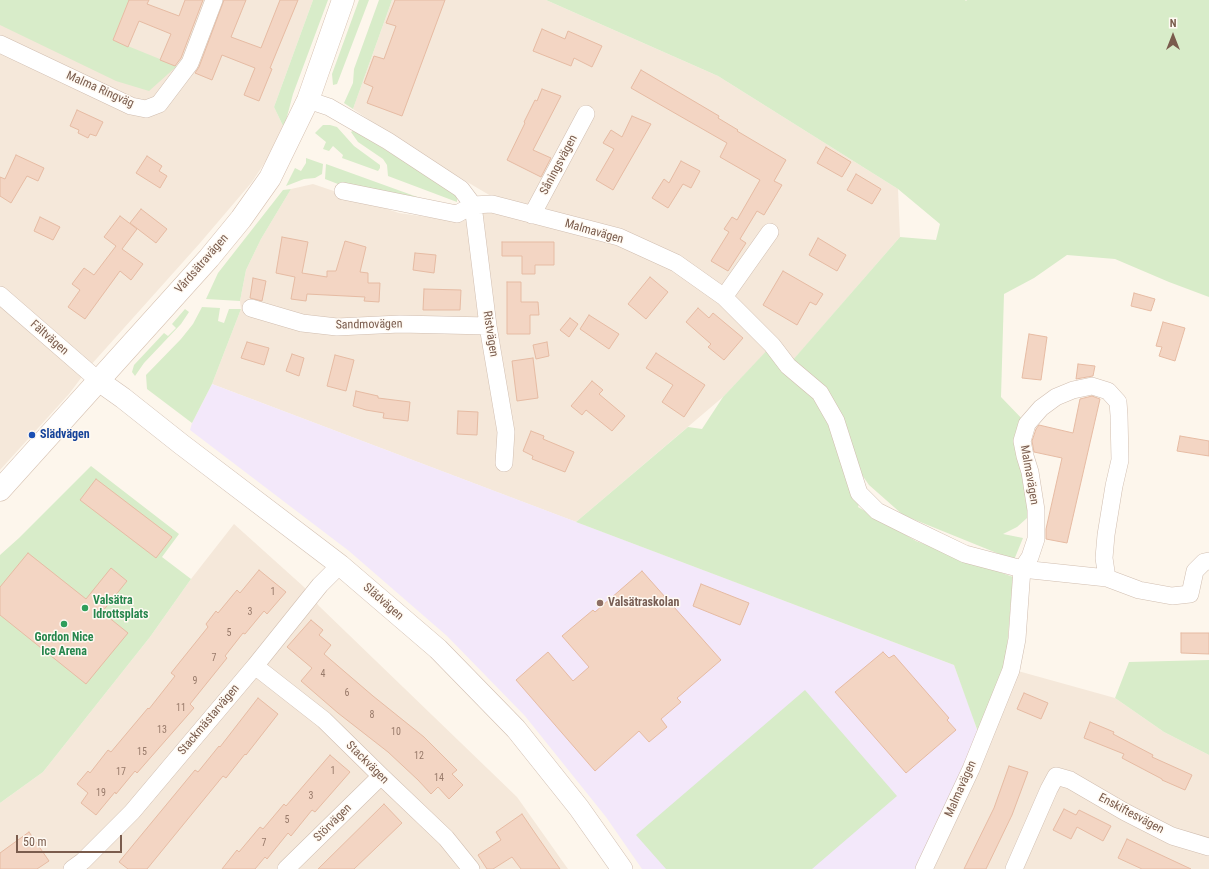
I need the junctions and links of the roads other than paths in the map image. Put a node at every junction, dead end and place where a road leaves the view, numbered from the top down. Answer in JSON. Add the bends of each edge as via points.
{"nodes":[{"id":1,"x":214,"y":0,"type":"edge"},
{"id":2,"x":344,"y":0,"type":"edge"},
{"id":3,"x":0,"y":44,"type":"edge"},
{"id":4,"x":308,"y":100,"type":"junction"},
{"id":5,"x":586,"y":114,"type":"dead end"},
{"id":6,"x":343,"y":191,"type":"dead end"},
{"id":7,"x":473,"y":205,"type":"junction"},
{"id":8,"x":532,"y":215,"type":"junction"},
{"id":9,"x":770,"y":232,"type":"dead end"},
{"id":10,"x":0,"y":295,"type":"edge"},
{"id":11,"x":724,"y":297,"type":"junction"},
{"id":12,"x":251,"y":308,"type":"dead end"},
{"id":13,"x":488,"y":326,"type":"junction"},
{"id":14,"x":99,"y":381,"type":"junction"},
{"id":15,"x":504,"y":463,"type":"dead end"},
{"id":16,"x":0,"y":490,"type":"edge"},
{"id":17,"x":1209,"y":561,"type":"edge"},
{"id":18,"x":340,"y":565,"type":"junction"},
{"id":19,"x":1022,"y":569,"type":"junction"},
{"id":20,"x":1107,"y":578,"type":"junction"},
{"id":21,"x":255,"y":666,"type":"junction"},
{"id":22,"x":381,"y":776,"type":"junction"},
{"id":23,"x":1209,"y":847,"type":"edge"},
{"id":24,"x":72,"y":869,"type":"edge"},
{"id":25,"x":286,"y":869,"type":"edge"},
{"id":26,"x":471,"y":869,"type":"edge"},
{"id":27,"x":622,"y":869,"type":"edge"},
{"id":28,"x":924,"y":869,"type":"edge"},
{"id":29,"x":1014,"y":869,"type":"edge"}],
"edges":[{"from":1,"to":3,"type":"street","name":"Malma Ringväg","via":[[190,63],[159,104],[146,109],[132,106]]},
{"from":2,"to":4,"type":"main road","name":"Vårdsätravägen"},
{"from":4,"to":7,"type":"street","via":[[329,107],[388,141],[461,189]]},
{"from":4,"to":14,"type":"main road","name":"Vårdsätravägen","via":[[270,178],[241,219]]},
{"from":5,"to":8,"type":"street","name":"Såningsvägen"},
{"from":6,"to":7,"type":"street","name":"Malmavägen","via":[[457,214]]},
{"from":7,"to":8,"type":"street","name":"Malmavägen","via":[[492,204]]},
{"from":7,"to":13,"type":"street","name":"Ristvägen"},
{"from":8,"to":11,"type":"street","name":"Malmavägen","via":[[619,237],[676,263]]},
{"from":9,"to":11,"type":"street"},
{"from":10,"to":14,"type":"street","name":"Fältvägen"},
{"from":11,"to":19,"type":"street","name":"Malmavägen","via":[[772,345],[788,366],[820,393],[836,421],[859,493],[877,511],[965,554]]},
{"from":12,"to":13,"type":"street","name":"Sandmovägen","via":[[302,323],[336,327],[400,324]]},
{"from":13,"to":15,"type":"street","name":"Ristvägen","via":[[506,432]]},
{"from":14,"to":16,"type":"main road","name":"Vårdsätravägen"},
{"from":14,"to":18,"type":"street","name":"Slädvägen"},
{"from":17,"to":20,"type":"street","name":"Malmavägen","via":[[1204,562],[1195,571],[1190,594],[1172,596],[1139,590]]},
{"from":18,"to":21,"type":"street","name":"Stackmästarvägen","via":[[320,585]]},
{"from":18,"to":27,"type":"street","name":"Slädvägen","via":[[438,649],[516,729],[579,808]]},
{"from":19,"to":20,"type":"street","name":"Malmavägen"},
{"from":19,"to":20,"type":"street","name":"Malmavägen","via":[[1030,557],[1036,539],[1033,487],[1022,441],[1027,424],[1041,408],[1056,397],[1092,386],[1108,391],[1118,402],[1120,460],[1106,535],[1104,558]]},
{"from":19,"to":28,"type":"street","name":"Malmavägen","via":[[1017,639],[1011,670],[971,769]]},
{"from":21,"to":22,"type":"street","name":"Stackvägen","via":[[324,720]]},
{"from":21,"to":24,"type":"street","name":"Stackmästarvägen","via":[[132,812]]},
{"from":22,"to":25,"type":"street","name":"Störvägen"},
{"from":22,"to":26,"type":"street","name":"Stackvägen","via":[[446,838]]},
{"from":23,"to":29,"type":"street","name":"Enskiftesvägen","via":[[1172,836],[1070,780],[1056,776]]}]}
